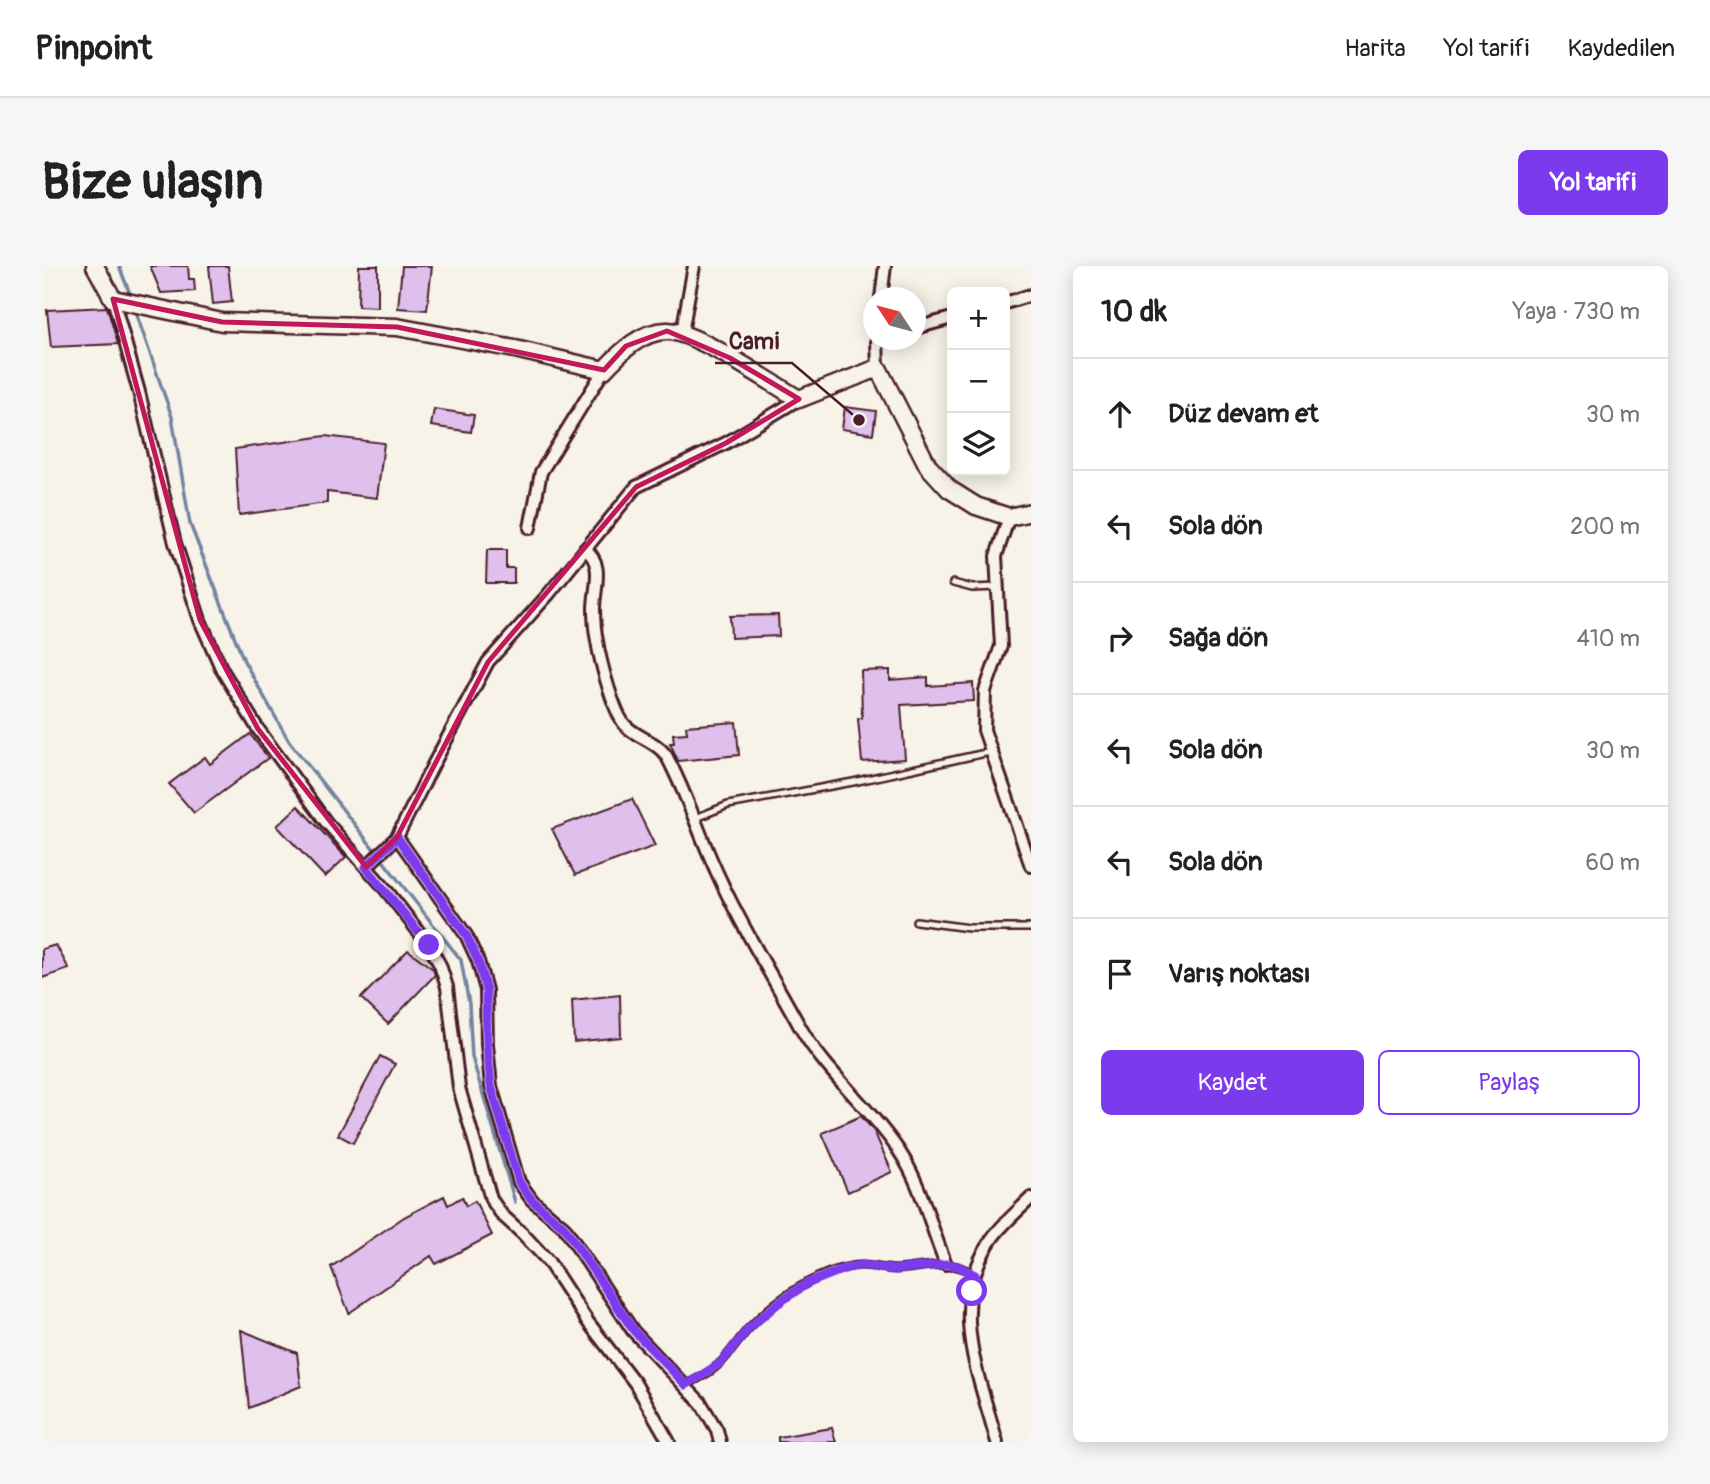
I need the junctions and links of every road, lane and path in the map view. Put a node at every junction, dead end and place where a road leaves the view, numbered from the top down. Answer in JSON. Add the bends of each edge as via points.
{"nodes":[{"id":1,"x":95,"y":266,"type":"edge"},
{"id":2,"x":694,"y":266,"type":"edge"},
{"id":3,"x":885,"y":266,"type":"edge"},
{"id":4,"x":882,"y":287,"type":"edge"},
{"id":5,"x":1031,"y":295,"type":"edge"},
{"id":6,"x":118,"y":300,"type":"junction"},
{"id":7,"x":1010,"y":301,"type":"edge"},
{"id":8,"x":947,"y":319,"type":"edge"},
{"id":9,"x":926,"y":325,"type":"edge"},
{"id":10,"x":667,"y":331,"type":"junction"},
{"id":11,"x":877,"y":350,"type":"edge"},
{"id":12,"x":878,"y":368,"type":"junction"},
{"id":13,"x":604,"y":370,"type":"junction"},
{"id":14,"x":799,"y":399,"type":"junction"},
{"id":15,"x":1031,"y":512,"type":"edge"},
{"id":16,"x":1009,"y":517,"type":"junction"},
{"id":17,"x":530,"y":528,"type":"dead end"},
{"id":18,"x":585,"y":549,"type":"junction"},
{"id":19,"x":953,"y":583,"type":"dead end"},
{"id":20,"x":998,"y":587,"type":"junction"},
{"id":21,"x":991,"y":752,"type":"junction"},
{"id":22,"x":693,"y":819,"type":"junction"},
{"id":23,"x":394,"y":842,"type":"junction"},
{"id":24,"x":370,"y":864,"type":"junction"},
{"id":25,"x":1031,"y":866,"type":"edge"},
{"id":26,"x":916,"y":921,"type":"dead end"},
{"id":27,"x":1031,"y":928,"type":"edge"},
{"id":28,"x":1031,"y":1198,"type":"edge"},
{"id":29,"x":946,"y":1264,"type":"junction"},
{"id":30,"x":975,"y":1275,"type":"junction"},
{"id":31,"x":686,"y":1385,"type":"junction"},
{"id":32,"x":669,"y":1442,"type":"edge"},
{"id":33,"x":720,"y":1442,"type":"edge"},
{"id":34,"x":997,"y":1442,"type":"edge"}],
"edges":[{"from":1,"to":6,"type":"street"},
{"from":2,"to":10,"type":"street","via":[[683,327]]},
{"from":3,"to":4,"type":"street"},
{"from":5,"to":7,"type":"street"},
{"from":6,"to":13,"type":"street","via":[[222,322],[397,327]]},
{"from":6,"to":24,"type":"street","via":[[175,543],[210,646],[258,729],[326,822]]},
{"from":8,"to":9,"type":"street"},
{"from":10,"to":13,"type":"street","via":[[626,346]]},
{"from":10,"to":14,"type":"street","via":[[692,338]]},
{"from":11,"to":12,"type":"street"},
{"from":12,"to":14,"type":"street"},
{"from":12,"to":16,"type":"street","via":[[928,466],[976,506]]},
{"from":13,"to":17,"type":"street","via":[[541,472]]},
{"from":14,"to":18,"type":"street","via":[[726,443],[635,487]]},
{"from":15,"to":16,"type":"street"},
{"from":16,"to":20,"type":"street","via":[[996,556]]},
{"from":18,"to":22,"type":"street","via":[[597,567],[597,641],[620,719],[666,755]]},
{"from":18,"to":23,"type":"street","via":[[488,662]]},
{"from":19,"to":20,"type":"lane"},
{"from":20,"to":21,"type":"street","via":[[1001,646],[985,691],[984,711]]},
{"from":21,"to":22,"type":"lane","via":[[728,805]]},
{"from":21,"to":25,"type":"street"},
{"from":22,"to":29,"type":"street","via":[[719,878],[804,1033],[873,1115],[916,1180]]},
{"from":23,"to":24,"type":"street"},
{"from":23,"to":31,"type":"street","via":[[466,935],[478,961],[486,990],[491,1086],[519,1182],[532,1200],[564,1227],[634,1331]]},
{"from":24,"to":32,"type":"street","via":[[429,945],[444,976],[459,1088],[491,1199],[553,1268],[635,1383]]},
{"from":26,"to":27,"type":"lane","via":[[969,928]]},
{"from":28,"to":30,"type":"street","via":[[992,1238]]},
{"from":29,"to":30,"type":"lane"},
{"from":29,"to":31,"type":"lane","via":[[894,1270],[854,1265],[821,1277],[777,1304],[748,1329],[721,1363]]},
{"from":30,"to":34,"type":"street","via":[[971,1352]]},
{"from":31,"to":33,"type":"street","via":[[710,1416]]}]}
